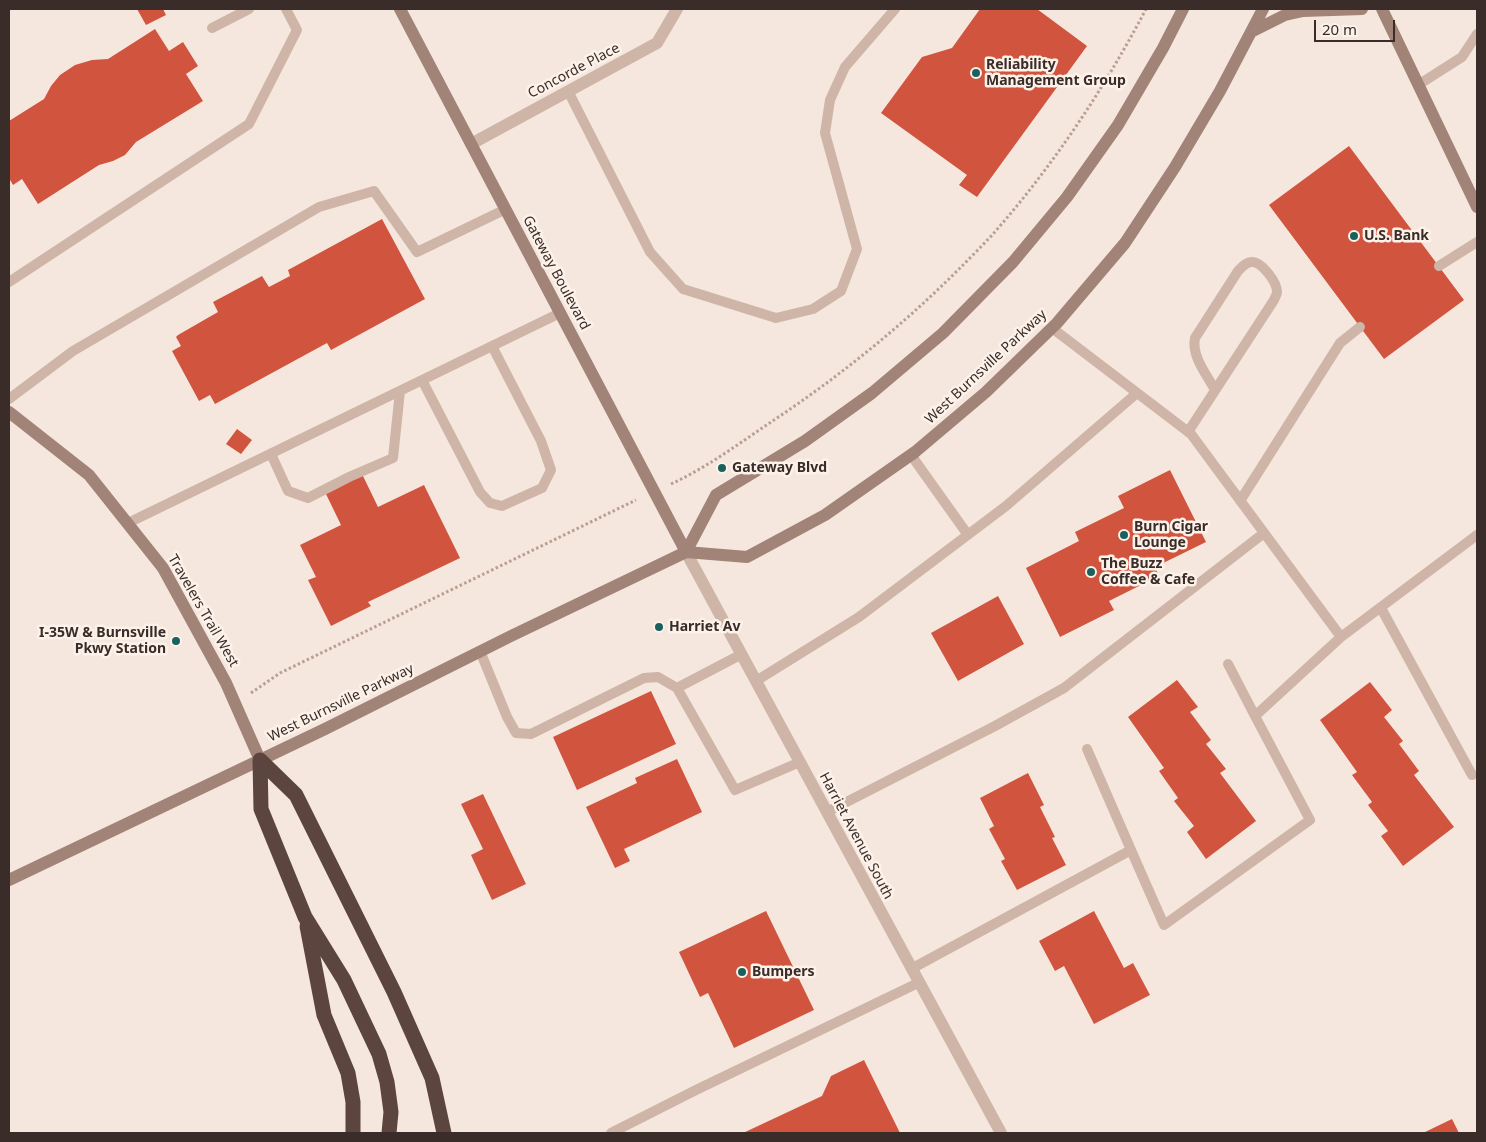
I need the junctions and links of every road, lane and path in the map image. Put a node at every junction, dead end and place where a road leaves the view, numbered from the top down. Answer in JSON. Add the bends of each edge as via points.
{"nodes":[{"id":1,"x":249,"y":9,"type":"edge"},
{"id":2,"x":286,"y":9,"type":"edge"},
{"id":3,"x":400,"y":9,"type":"edge"},
{"id":4,"x":677,"y":9,"type":"edge"},
{"id":5,"x":895,"y":9,"type":"edge"},
{"id":6,"x":1146,"y":9,"type":"edge"},
{"id":7,"x":1183,"y":9,"type":"edge"},
{"id":8,"x":1263,"y":9,"type":"edge"},
{"id":9,"x":1362,"y":9,"type":"edge"},
{"id":10,"x":1382,"y":9,"type":"edge"},
{"id":11,"x":212,"y":28,"type":"dead end"},
{"id":12,"x":1251,"y":32,"type":"junction"},
{"id":13,"x":1477,"y":34,"type":"edge"},
{"id":14,"x":1418,"y":86,"type":"junction"},
{"id":15,"x":568,"y":91,"type":"junction"},
{"id":16,"x":471,"y":144,"type":"junction"},
{"id":17,"x":1477,"y":208,"type":"edge"},
{"id":18,"x":506,"y":210,"type":"junction"},
{"id":19,"x":1477,"y":242,"type":"edge"},
{"id":20,"x":1439,"y":266,"type":"dead end"},
{"id":21,"x":9,"y":282,"type":"edge"},
{"id":22,"x":560,"y":313,"type":"junction"},
{"id":23,"x":1360,"y":327,"type":"dead end"},
{"id":24,"x":1052,"y":328,"type":"junction"},
{"id":25,"x":492,"y":346,"type":"junction"},
{"id":26,"x":422,"y":380,"type":"junction"},
{"id":27,"x":1215,"y":390,"type":"junction"},
{"id":28,"x":400,"y":391,"type":"junction"},
{"id":29,"x":1137,"y":393,"type":"junction"},
{"id":30,"x":9,"y":399,"type":"edge"},
{"id":31,"x":9,"y":412,"type":"edge"},
{"id":32,"x":1188,"y":432,"type":"junction"},
{"id":33,"x":271,"y":454,"type":"junction"},
{"id":34,"x":910,"y":455,"type":"junction"},
{"id":35,"x":655,"y":492,"type":"junction"},
{"id":36,"x":1240,"y":501,"type":"junction"},
{"id":37,"x":128,"y":524,"type":"junction"},
{"id":38,"x":1264,"y":533,"type":"junction"},
{"id":39,"x":968,"y":535,"type":"junction"},
{"id":40,"x":1477,"y":535,"type":"edge"},
{"id":41,"x":686,"y":552,"type":"junction"},
{"id":42,"x":1381,"y":608,"type":"junction"},
{"id":43,"x":1341,"y":637,"type":"junction"},
{"id":44,"x":480,"y":652,"type":"junction"},
{"id":45,"x":742,"y":654,"type":"junction"},
{"id":46,"x":1228,"y":664,"type":"dead end"},
{"id":47,"x":756,"y":681,"type":"junction"},
{"id":48,"x":677,"y":688,"type":"junction"},
{"id":49,"x":257,"y":690,"type":"dead end"},
{"id":50,"x":1255,"y":716,"type":"junction"},
{"id":51,"x":1087,"y":749,"type":"dead end"},
{"id":52,"x":260,"y":760,"type":"junction"},
{"id":53,"x":800,"y":762,"type":"junction"},
{"id":54,"x":1472,"y":775,"type":"dead end"},
{"id":55,"x":827,"y":812,"type":"junction"},
{"id":56,"x":1131,"y":850,"type":"junction"},
{"id":57,"x":9,"y":880,"type":"edge"},
{"id":58,"x":305,"y":917,"type":"junction"},
{"id":59,"x":911,"y":969,"type":"junction"},
{"id":60,"x":918,"y":983,"type":"junction"},
{"id":61,"x":353,"y":1133,"type":"edge"},
{"id":62,"x":389,"y":1133,"type":"edge"},
{"id":63,"x":444,"y":1133,"type":"edge"},
{"id":64,"x":611,"y":1133,"type":"edge"},
{"id":65,"x":1001,"y":1133,"type":"edge"}],
"edges":[{"from":1,"to":11,"type":"lane"},
{"from":2,"to":21,"type":"lane","via":[[297,30],[249,124]]},
{"from":3,"to":16,"type":"street","name":"Gateway Boulevard"},
{"from":4,"to":15,"type":"street","name":"Concorde Place","via":[[657,43]]},
{"from":5,"to":15,"type":"lane","via":[[845,67],[830,100],[825,133],[857,249],[841,291],[813,309],[776,318],[683,289],[650,252]]},
{"from":6,"to":35,"type":"path","via":[[1090,105],[1042,174],[993,235],[933,295],[880,342],[812,394],[696,472]]},
{"from":7,"to":41,"type":"street","via":[[1118,125],[1067,197],[1013,262],[943,333],[872,393],[805,441],[716,495]]},
{"from":8,"to":12,"type":"street","name":"West Burnsville Parkway"},
{"from":9,"to":12,"type":"street","via":[[1303,11]]},
{"from":10,"to":14,"type":"street"},
{"from":12,"to":24,"type":"street","name":"West Burnsville Parkway","via":[[1175,168],[1124,243]]},
{"from":13,"to":14,"type":"lane","via":[[1462,57]]},
{"from":14,"to":17,"type":"street"},
{"from":15,"to":16,"type":"street","name":"Concorde Place"},
{"from":16,"to":18,"type":"street","name":"Gateway Boulevard"},
{"from":18,"to":22,"type":"street","name":"Gateway Boulevard"},
{"from":18,"to":30,"type":"lane","via":[[417,252],[374,191],[318,207],[73,350]]},
{"from":19,"to":20,"type":"lane"},
{"from":22,"to":25,"type":"lane"},
{"from":22,"to":35,"type":"street","name":"Gateway Boulevard"},
{"from":23,"to":36,"type":"lane","via":[[1340,343]]},
{"from":24,"to":29,"type":"lane"},
{"from":24,"to":34,"type":"street","name":"West Burnsville Parkway","via":[[986,392]]},
{"from":25,"to":26,"type":"lane"},
{"from":25,"to":26,"type":"lane","via":[[541,441],[551,470],[542,488],[518,500],[502,506],[490,502],[480,492]]},
{"from":26,"to":28,"type":"lane"},
{"from":27,"to":27,"type":"lane","via":[[1274,300],[1277,291],[1274,282],[1258,264],[1250,262],[1238,271],[1195,338],[1196,355]]},
{"from":27,"to":32,"type":"lane"},
{"from":28,"to":33,"type":"lane"},
{"from":28,"to":33,"type":"lane","via":[[393,458],[308,498],[288,491]]},
{"from":29,"to":32,"type":"lane"},
{"from":29,"to":39,"type":"lane"},
{"from":31,"to":37,"type":"street","name":"Travelers Trail West","via":[[89,475]]},
{"from":32,"to":36,"type":"lane"},
{"from":33,"to":37,"type":"lane"},
{"from":34,"to":39,"type":"lane"},
{"from":34,"to":41,"type":"street","name":"West Burnsville Parkway","via":[[825,515],[748,557]]},
{"from":35,"to":41,"type":"street","name":"Gateway Boulevard"},
{"from":35,"to":49,"type":"path","via":[[280,673]]},
{"from":36,"to":38,"type":"lane"},
{"from":37,"to":52,"type":"street","name":"Travelers Trail West","via":[[163,568],[226,683]]},
{"from":38,"to":43,"type":"lane"},
{"from":38,"to":55,"type":"lane","via":[[1064,688]]},
{"from":39,"to":47,"type":"lane","via":[[859,617]]},
{"from":40,"to":42,"type":"lane"},
{"from":41,"to":44,"type":"street","name":"West Burnsville Parkway"},
{"from":41,"to":45,"type":"street","name":"Harriet Avenue South"},
{"from":42,"to":43,"type":"lane"},
{"from":42,"to":54,"type":"lane"},
{"from":43,"to":50,"type":"lane"},
{"from":44,"to":48,"type":"lane","via":[[516,733],[531,734],[644,678],[658,677]]},
{"from":44,"to":52,"type":"street","name":"West Burnsville Parkway"},
{"from":45,"to":47,"type":"street","name":"Harriet Avenue South"},
{"from":45,"to":48,"type":"lane"},
{"from":46,"to":50,"type":"lane"},
{"from":47,"to":53,"type":"street","name":"Harriet Avenue South"},
{"from":48,"to":53,"type":"lane","via":[[735,790]]},
{"from":50,"to":56,"type":"lane","via":[[1310,820],[1164,925]]},
{"from":51,"to":56,"type":"lane"},
{"from":52,"to":57,"type":"street","name":"West Burnsville Parkway"},
{"from":52,"to":58,"type":"highway","via":[[261,809]]},
{"from":52,"to":63,"type":"highway","via":[[296,795],[394,992],[432,1078]]},
{"from":53,"to":55,"type":"street","name":"Harriet Avenue South"},
{"from":55,"to":59,"type":"street","name":"Harriet Avenue South"},
{"from":56,"to":59,"type":"lane"},
{"from":58,"to":61,"type":"highway","via":[[324,1015],[348,1072],[353,1102]]},
{"from":58,"to":62,"type":"highway","via":[[344,980],[379,1054],[391,1112]]},
{"from":59,"to":60,"type":"street","name":"Harriet Avenue South"},
{"from":60,"to":64,"type":"lane"},
{"from":60,"to":65,"type":"street","name":"Harriet Avenue South"}]}
